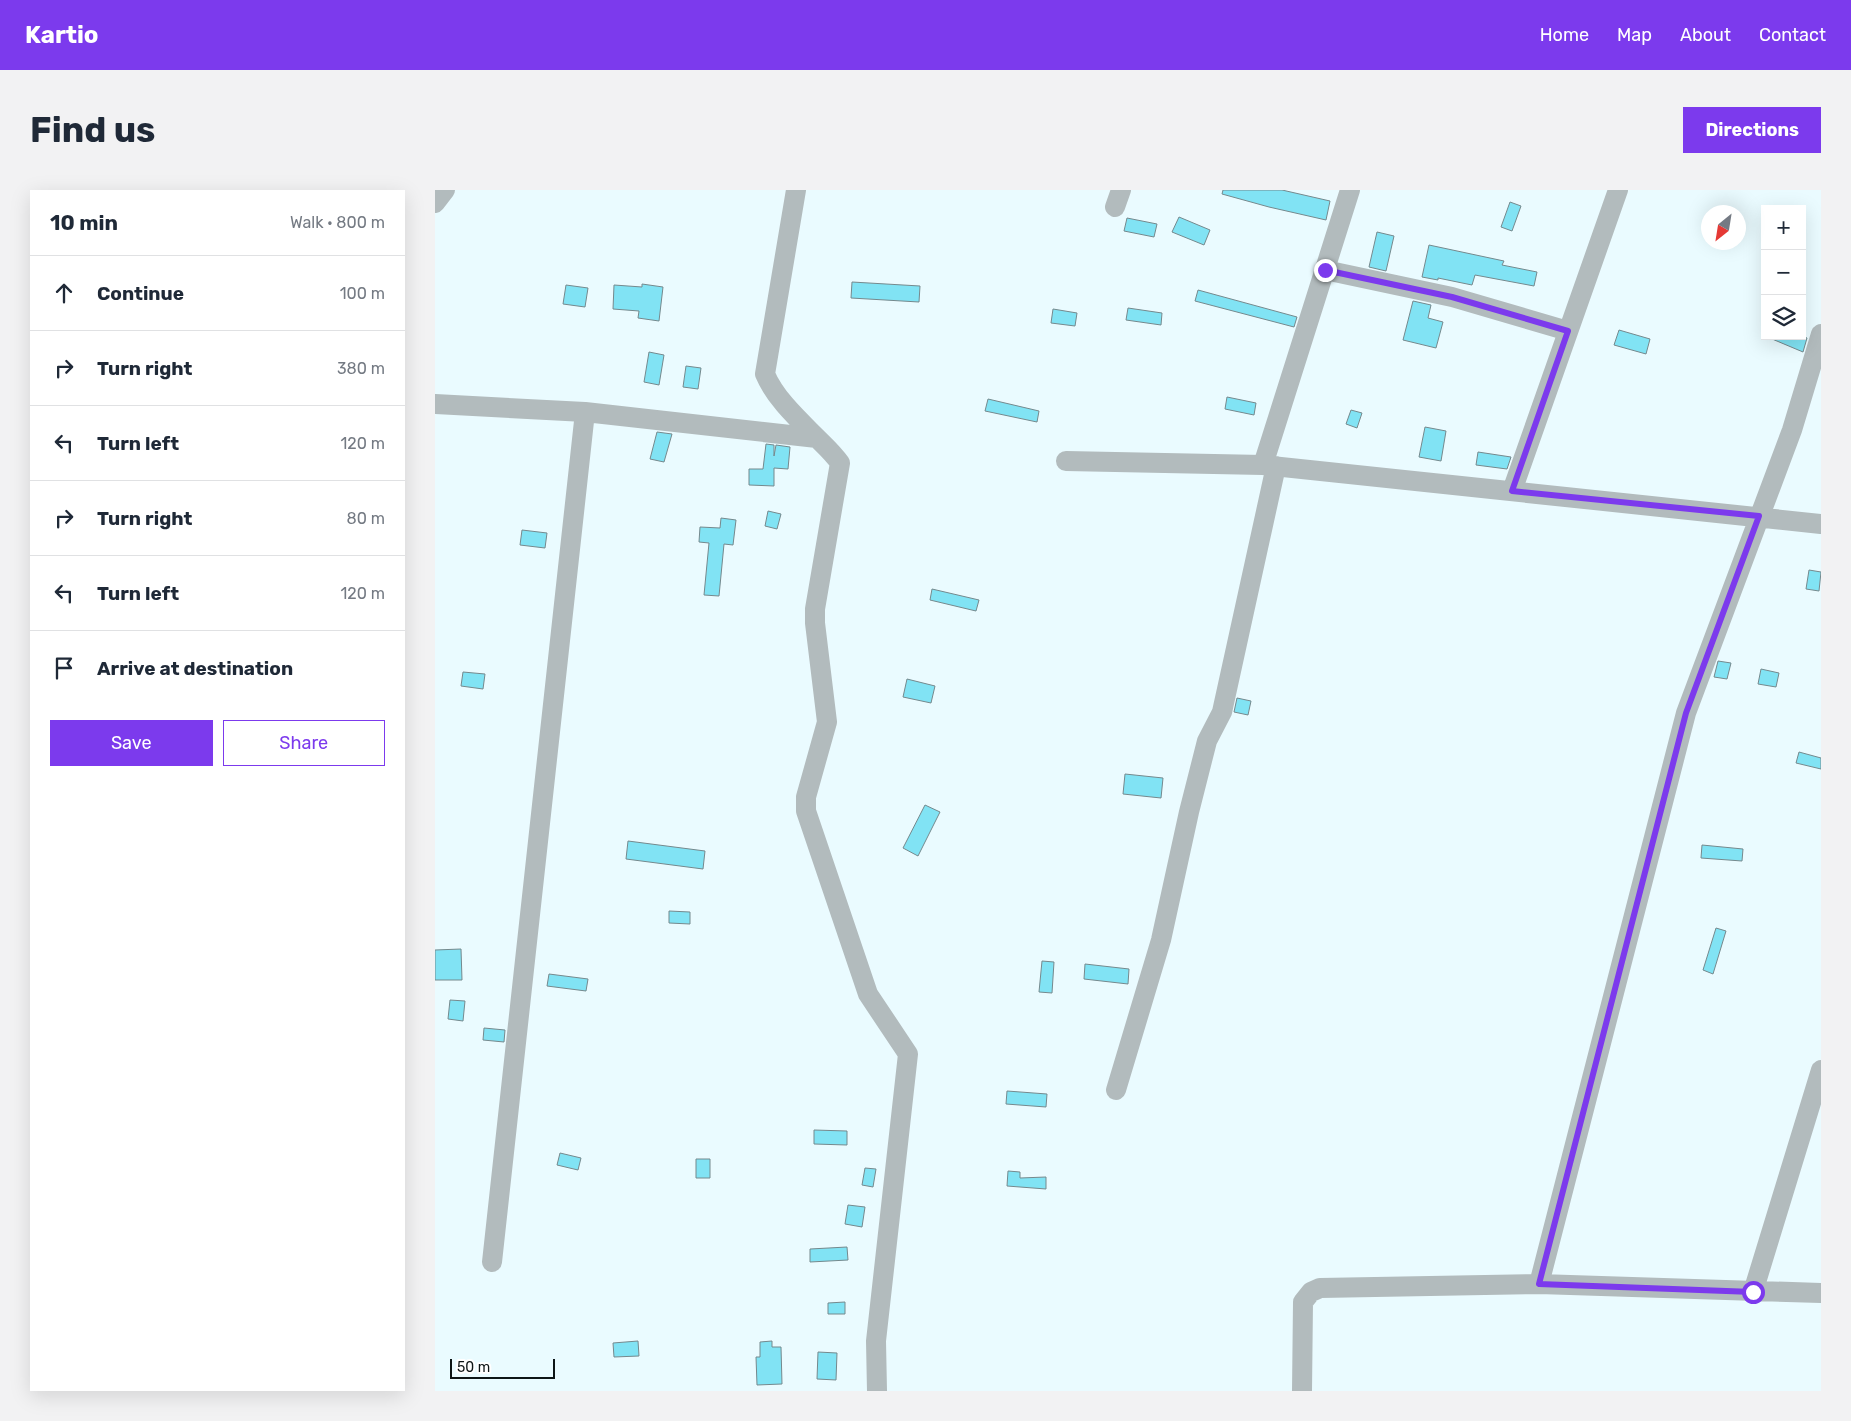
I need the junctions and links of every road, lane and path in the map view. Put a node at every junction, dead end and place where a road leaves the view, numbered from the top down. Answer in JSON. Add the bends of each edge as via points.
{"nodes":[{"id":1,"x":445,"y":190,"type":"edge"},
{"id":2,"x":796,"y":190,"type":"edge"},
{"id":3,"x":1350,"y":190,"type":"edge"},
{"id":4,"x":1618,"y":190,"type":"edge"},
{"id":5,"x":435,"y":203,"type":"edge"},
{"id":6,"x":1325,"y":270,"type":"junction"},
{"id":7,"x":1568,"y":331,"type":"junction"},
{"id":8,"x":1821,"y":334,"type":"edge"},
{"id":9,"x":435,"y":404,"type":"edge"},
{"id":10,"x":585,"y":412,"type":"junction"},
{"id":11,"x":817,"y":438,"type":"junction"},
{"id":12,"x":1066,"y":460,"type":"dead end"},
{"id":13,"x":1269,"y":466,"type":"junction"},
{"id":14,"x":1512,"y":491,"type":"junction"},
{"id":15,"x":1759,"y":516,"type":"junction"},
{"id":16,"x":1821,"y":524,"type":"edge"},
{"id":17,"x":1821,"y":1070,"type":"edge"},
{"id":18,"x":1116,"y":1090,"type":"dead end"},
{"id":19,"x":492,"y":1262,"type":"dead end"},
{"id":20,"x":1539,"y":1284,"type":"junction"},
{"id":21,"x":1753,"y":1292,"type":"junction"},
{"id":22,"x":1821,"y":1293,"type":"edge"},
{"id":23,"x":877,"y":1391,"type":"edge"},
{"id":24,"x":1302,"y":1391,"type":"edge"}],
"edges":[{"from":1,"to":5,"type":"street"},
{"from":2,"to":11,"type":"street","via":[[765,374],[778,396]]},
{"from":3,"to":6,"type":"street"},
{"from":4,"to":7,"type":"street"},
{"from":6,"to":7,"type":"street","via":[[1452,297]]},
{"from":6,"to":13,"type":"street"},
{"from":7,"to":14,"type":"street"},
{"from":8,"to":15,"type":"street","via":[[1792,430]]},
{"from":9,"to":10,"type":"street"},
{"from":10,"to":11,"type":"street"},
{"from":10,"to":19,"type":"street"},
{"from":11,"to":23,"type":"street","via":[[840,463],[815,610],[827,722],[805,804],[868,994],[908,1054],[876,1340]]},
{"from":12,"to":13,"type":"street"},
{"from":13,"to":14,"type":"street"},
{"from":13,"to":18,"type":"street","via":[[1222,712],[1207,741],[1161,940]]},
{"from":14,"to":15,"type":"street"},
{"from":15,"to":16,"type":"street"},
{"from":15,"to":20,"type":"street","via":[[1686,713]]},
{"from":17,"to":21,"type":"street"},
{"from":20,"to":21,"type":"street"},
{"from":20,"to":24,"type":"street","via":[[1321,1288],[1311,1292],[1303,1302]]},
{"from":21,"to":22,"type":"street"}]}
